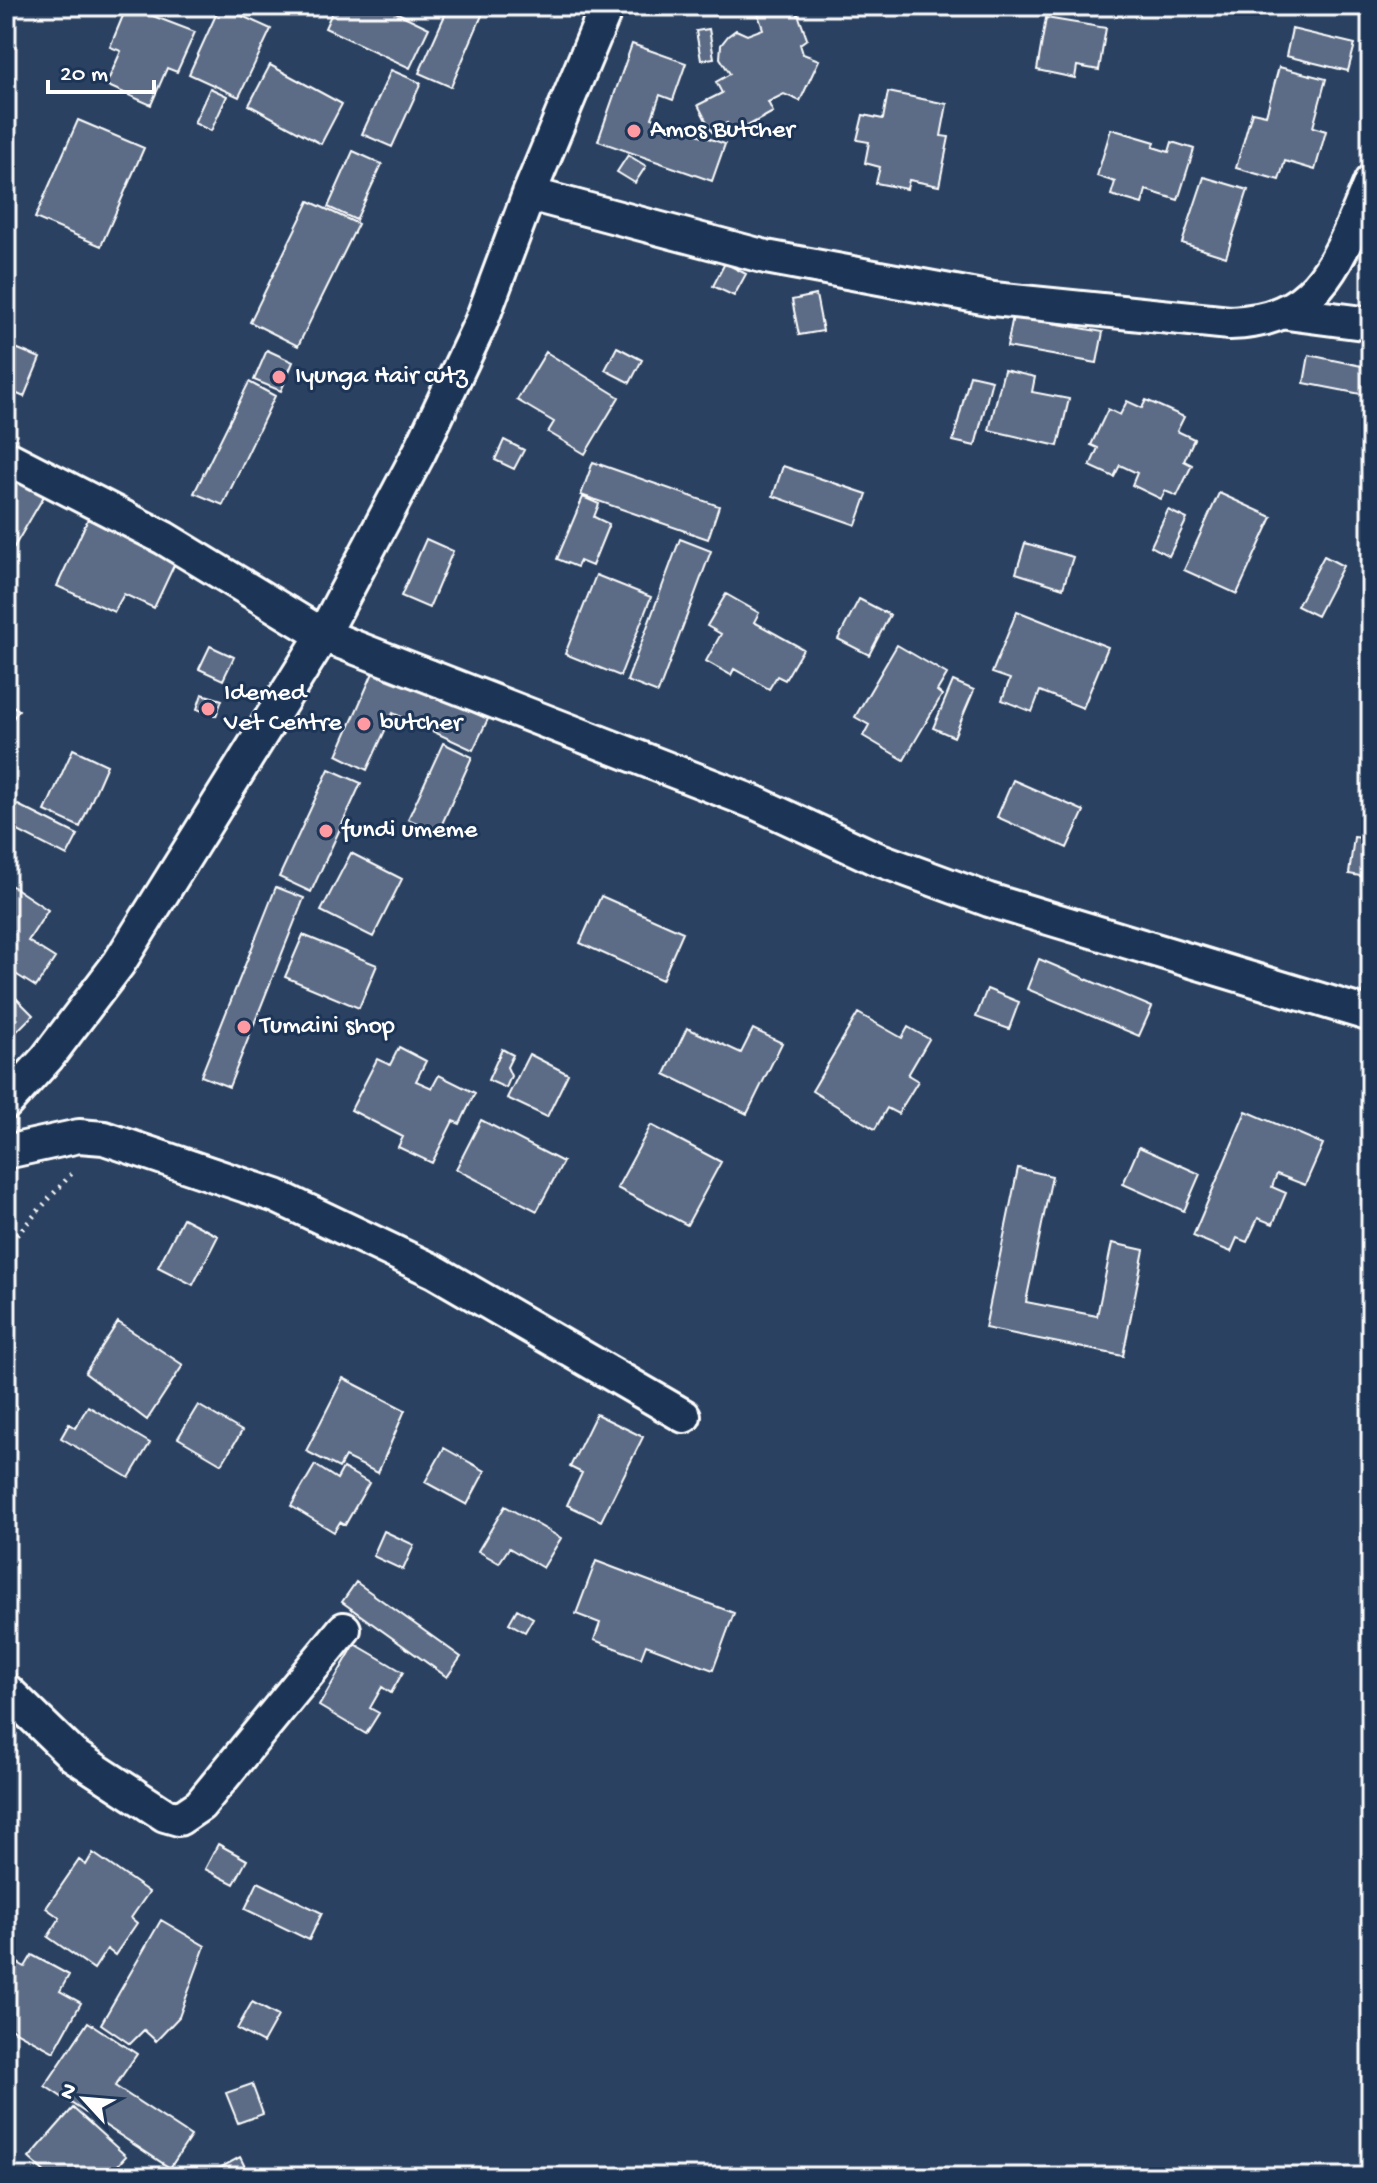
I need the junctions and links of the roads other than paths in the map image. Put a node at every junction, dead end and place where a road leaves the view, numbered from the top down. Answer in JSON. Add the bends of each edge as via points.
{"nodes":[{"id":1,"x":607,"y":6,"type":"edge"},
{"id":2,"x":1371,"y":181,"type":"edge"},
{"id":3,"x":529,"y":194,"type":"junction"},
{"id":4,"x":1287,"y":313,"type":"junction"},
{"id":5,"x":1371,"y":324,"type":"edge"},
{"id":6,"x":6,"y":457,"type":"edge"},
{"id":7,"x":323,"y":635,"type":"junction"},
{"id":8,"x":1371,"y":1015,"type":"edge"},
{"id":9,"x":6,"y":1103,"type":"edge"},
{"id":10,"x":6,"y":1152,"type":"edge"},
{"id":11,"x":684,"y":1416,"type":"dead end"},
{"id":12,"x":344,"y":1629,"type":"dead end"},
{"id":13,"x":6,"y":1690,"type":"edge"}],
"edges":[{"from":1,"to":3,"type":"street"},
{"from":2,"to":4,"type":"street","via":[[1335,265],[1314,292]]},
{"from":3,"to":4,"type":"street","via":[[766,257],[993,299],[1230,323],[1259,323]]},
{"from":3,"to":7,"type":"street","via":[[457,374]]},
{"from":4,"to":5,"type":"street"},
{"from":6,"to":7,"type":"street","via":[[164,538]]},
{"from":7,"to":8,"type":"street","via":[[989,900]]},
{"from":7,"to":9,"type":"street","via":[[119,963]]},
{"from":10,"to":11,"type":"street","via":[[79,1136],[104,1138],[276,1196],[434,1271]]},
{"from":12,"to":13,"type":"street","via":[[200,1805],[179,1819],[73,1755]]}]}
